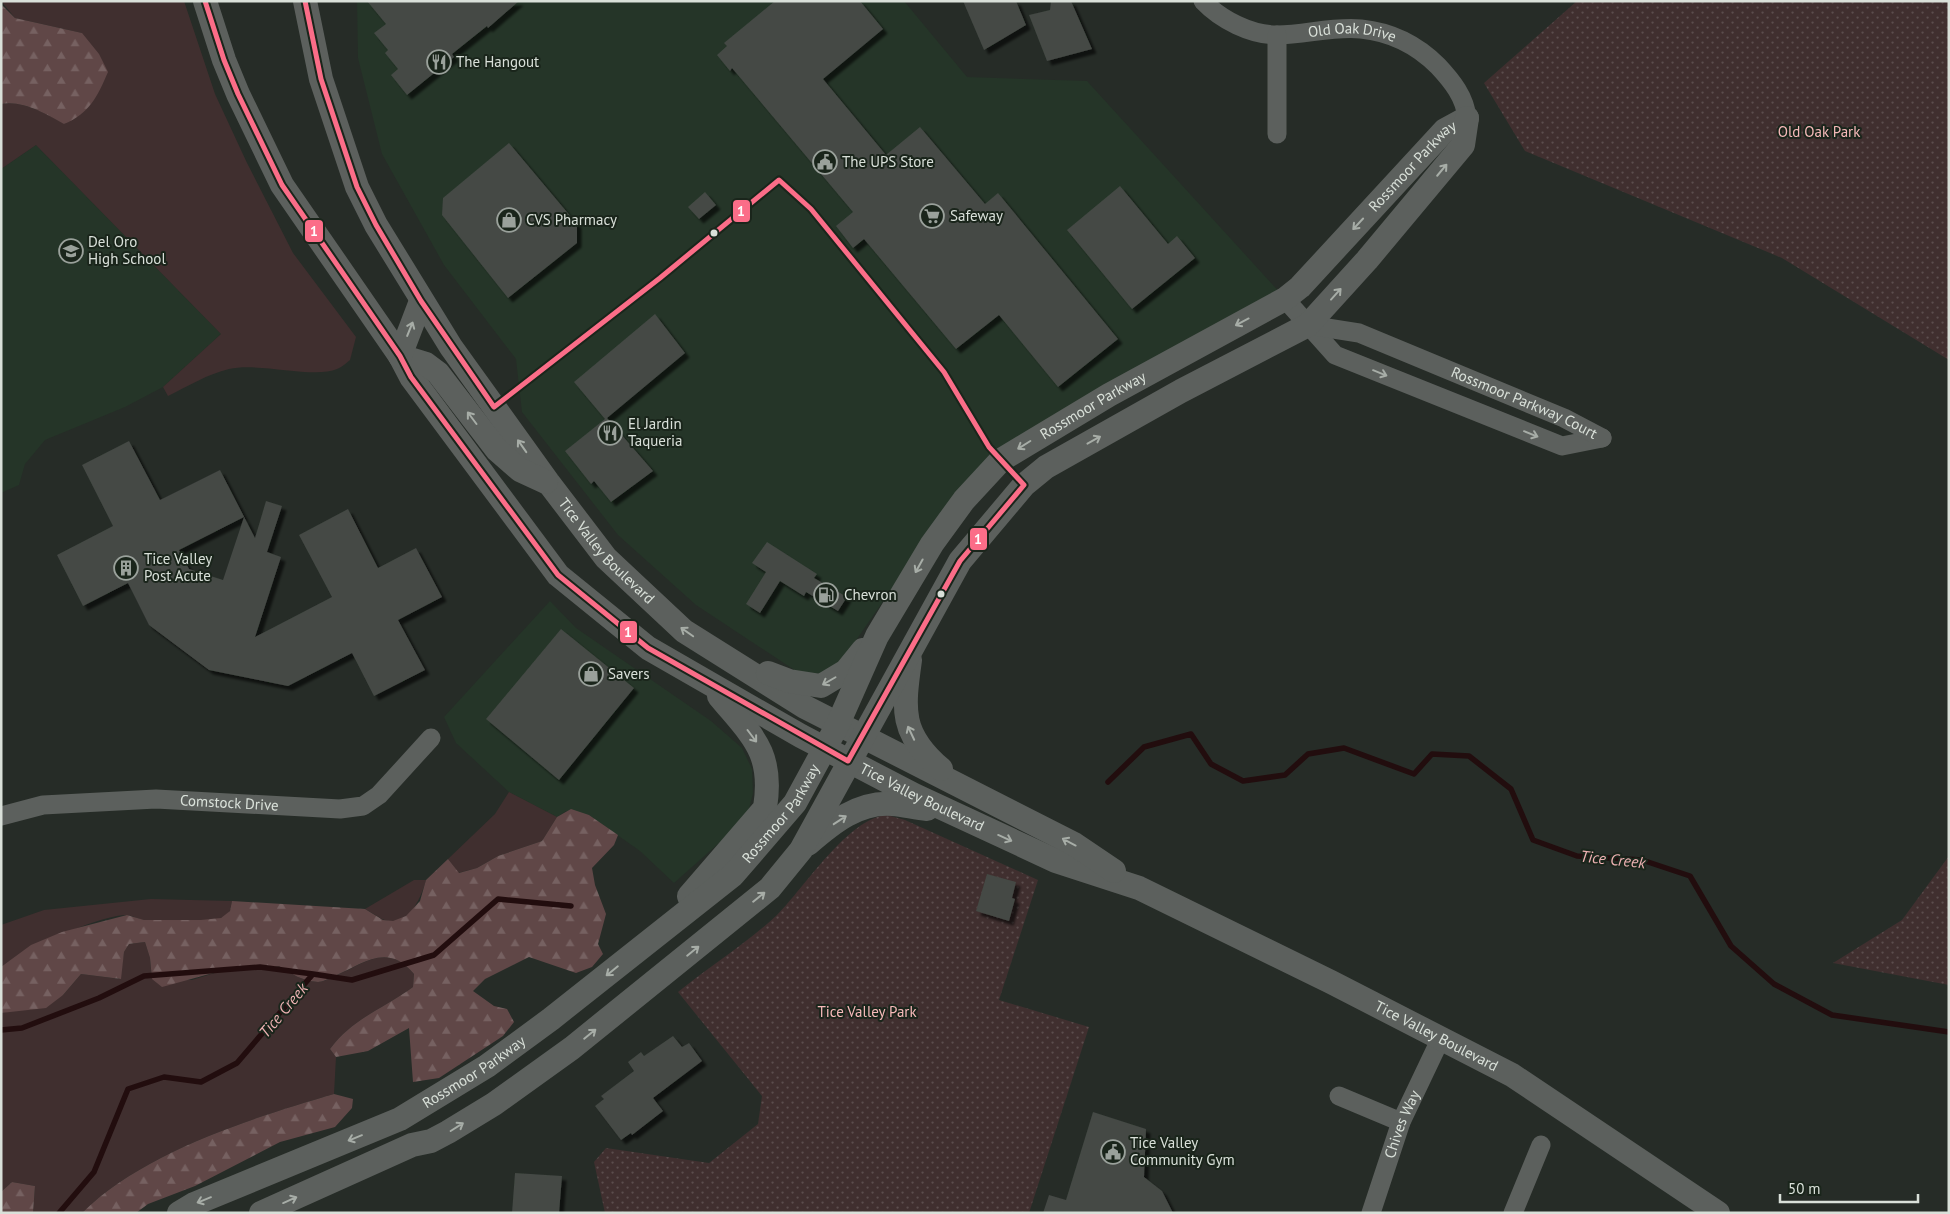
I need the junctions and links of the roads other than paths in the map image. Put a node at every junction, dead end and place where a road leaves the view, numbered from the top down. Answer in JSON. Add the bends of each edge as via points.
{"nodes":[{"id":1,"x":205,"y":1,"type":"edge"},
{"id":2,"x":304,"y":1,"type":"edge"},
{"id":3,"x":1203,"y":1,"type":"edge"},
{"id":4,"x":1277,"y":35,"type":"junction"},
{"id":5,"x":1467,"y":118,"type":"junction"},
{"id":6,"x":1277,"y":134,"type":"dead end"},
{"id":7,"x":1285,"y":299,"type":"junction"},
{"id":8,"x":421,"y":301,"type":"junction"},
{"id":9,"x":1308,"y":325,"type":"junction"},
{"id":10,"x":400,"y":356,"type":"junction"},
{"id":11,"x":548,"y":482,"type":"junction"},
{"id":12,"x":877,"y":636,"type":"junction"},
{"id":13,"x":912,"y":645,"type":"junction"},
{"id":14,"x":728,"y":659,"type":"junction"},
{"id":15,"x":710,"y":685,"type":"junction"},
{"id":16,"x":838,"y":724,"type":"junction"},
{"id":17,"x":862,"y":736,"type":"junction"},
{"id":18,"x":431,"y":738,"type":"dead end"},
{"id":19,"x":825,"y":749,"type":"junction"},
{"id":20,"x":848,"y":761,"type":"junction"},
{"id":21,"x":969,"y":792,"type":"junction"},
{"id":22,"x":953,"y":813,"type":"junction"},
{"id":23,"x":1,"y":816,"type":"edge"},
{"id":24,"x":801,"y":850,"type":"junction"},
{"id":25,"x":1139,"y":888,"type":"junction"},
{"id":26,"x":640,"y":948,"type":"junction"},
{"id":27,"x":1440,"y":1040,"type":"junction"},
{"id":28,"x":1339,"y":1096,"type":"dead end"},
{"id":29,"x":400,"y":1119,"type":"junction"},
{"id":30,"x":1401,"y":1122,"type":"junction"},
{"id":31,"x":1541,"y":1145,"type":"dead end"},
{"id":32,"x":412,"y":1146,"type":"junction"},
{"id":33,"x":179,"y":1213,"type":"edge"},
{"id":34,"x":261,"y":1213,"type":"edge"},
{"id":35,"x":1372,"y":1213,"type":"edge"},
{"id":36,"x":1513,"y":1213,"type":"edge"},
{"id":37,"x":1718,"y":1213,"type":"edge"}],
"edges":[{"from":1,"to":10,"type":"street","name":"Tice Valley Boulevard","via":[[238,94],[282,185]]},
{"from":2,"to":8,"type":"street","name":"Tice Valley Boulevard","via":[[321,79],[357,187]]},
{"from":3,"to":4,"type":"street","name":"Old Oak Drive","via":[[1226,20],[1253,31]]},
{"from":4,"to":5,"type":"street","name":"Old Oak Drive","via":[[1360,29],[1403,40],[1425,54],[1445,74],[1466,103]]},
{"from":4,"to":6,"type":"street"},
{"from":5,"to":7,"type":"street","name":"Rossmoor Parkway","one_way":true,"via":[[1445,130],[1300,287]]},
{"from":9,"to":5,"type":"street","name":"Rossmoor Parkway","one_way":true,"via":[[1463,145]]},
{"from":7,"to":9,"type":"street"},
{"from":7,"to":12,"type":"street","name":"Rossmoor Parkway","one_way":true,"via":[[1109,395],[1001,460],[964,500],[932,544]]},
{"from":10,"to":8,"type":"street","one_way":true},
{"from":11,"to":8,"type":"street","name":"Tice Valley Boulevard","one_way":true},
{"from":9,"to":9,"type":"street","name":"Rossmoor Parkway Court","one_way":true,"via":[[1335,355],[1562,446],[1602,438],[1564,418],[1359,333]]},
{"from":13,"to":9,"type":"street","name":"Rossmoor Parkway","one_way":true,"via":[[960,561],[1024,485],[1046,467]]},
{"from":11,"to":10,"type":"street","one_way":true,"via":[[520,470],[497,450],[438,373],[426,364]]},
{"from":10,"to":15,"type":"street","name":"Tice Valley Boulevard","via":[[410,377],[558,575],[648,648]]},
{"from":14,"to":11,"type":"street","name":"Tice Valley Boulevard","one_way":true,"via":[[684,631],[606,558]]},
{"from":12,"to":14,"type":"street","one_way":true,"via":[[846,671],[821,686],[789,681]]},
{"from":12,"to":16,"type":"street","name":"Rossmoor Parkway"},
{"from":13,"to":17,"type":"street","name":"Rossmoor Parkway"},
{"from":21,"to":13,"type":"street","one_way":true,"via":[[929,759],[911,736],[904,701]]},
{"from":14,"to":16,"type":"street","name":"Tice Valley Boulevard"},
{"from":15,"to":19,"type":"street","name":"Tice Valley Boulevard"},
{"from":15,"to":26,"type":"street","one_way":true,"via":[[762,751],[768,782],[765,808]]},
{"from":16,"to":17,"type":"street","name":"Tice Valley Boulevard"},
{"from":16,"to":19,"type":"street","name":"Rossmoor Parkway"},
{"from":17,"to":20,"type":"street","name":"Rossmoor Parkway"},
{"from":17,"to":21,"type":"street","name":"Tice Valley Boulevard"},
{"from":18,"to":23,"type":"street","name":"Comstock Drive","via":[[379,795],[363,806],[340,809],[156,799],[43,805]]},
{"from":19,"to":20,"type":"street","name":"Tice Valley Boulevard"},
{"from":19,"to":26,"type":"street","name":"Rossmoor Parkway","via":[[795,803],[733,875]]},
{"from":20,"to":22,"type":"street","name":"Tice Valley Boulevard"},
{"from":20,"to":24,"type":"street","name":"Rossmoor Parkway"},
{"from":25,"to":21,"type":"street","name":"Tice Valley Boulevard","one_way":true,"via":[[1074,844]]},
{"from":24,"to":22,"type":"street","one_way":true,"via":[[856,809],[873,804]]},
{"from":22,"to":25,"type":"street","name":"Tice Valley Boulevard","one_way":true,"via":[[1056,861]]},
{"from":32,"to":24,"type":"street","name":"Rossmoor Parkway","one_way":true,"via":[[431,1141],[494,1104],[572,1048],[770,888]]},
{"from":25,"to":27,"type":"street","name":"Tice Valley Boulevard"},
{"from":26,"to":29,"type":"street","name":"Rossmoor Parkway","one_way":true,"via":[[487,1066]]},
{"from":27,"to":30,"type":"street","name":"Chives Way"},
{"from":27,"to":37,"type":"street","name":"Tice Valley Boulevard","via":[[1512,1075]]},
{"from":28,"to":30,"type":"street"},
{"from":29,"to":32,"type":"street"},
{"from":29,"to":33,"type":"street","name":"Rossmoor Parkway","one_way":true},
{"from":30,"to":35,"type":"street","name":"Chives Way"},
{"from":31,"to":36,"type":"street"},
{"from":34,"to":32,"type":"street","name":"Rossmoor Parkway","one_way":true}]}
